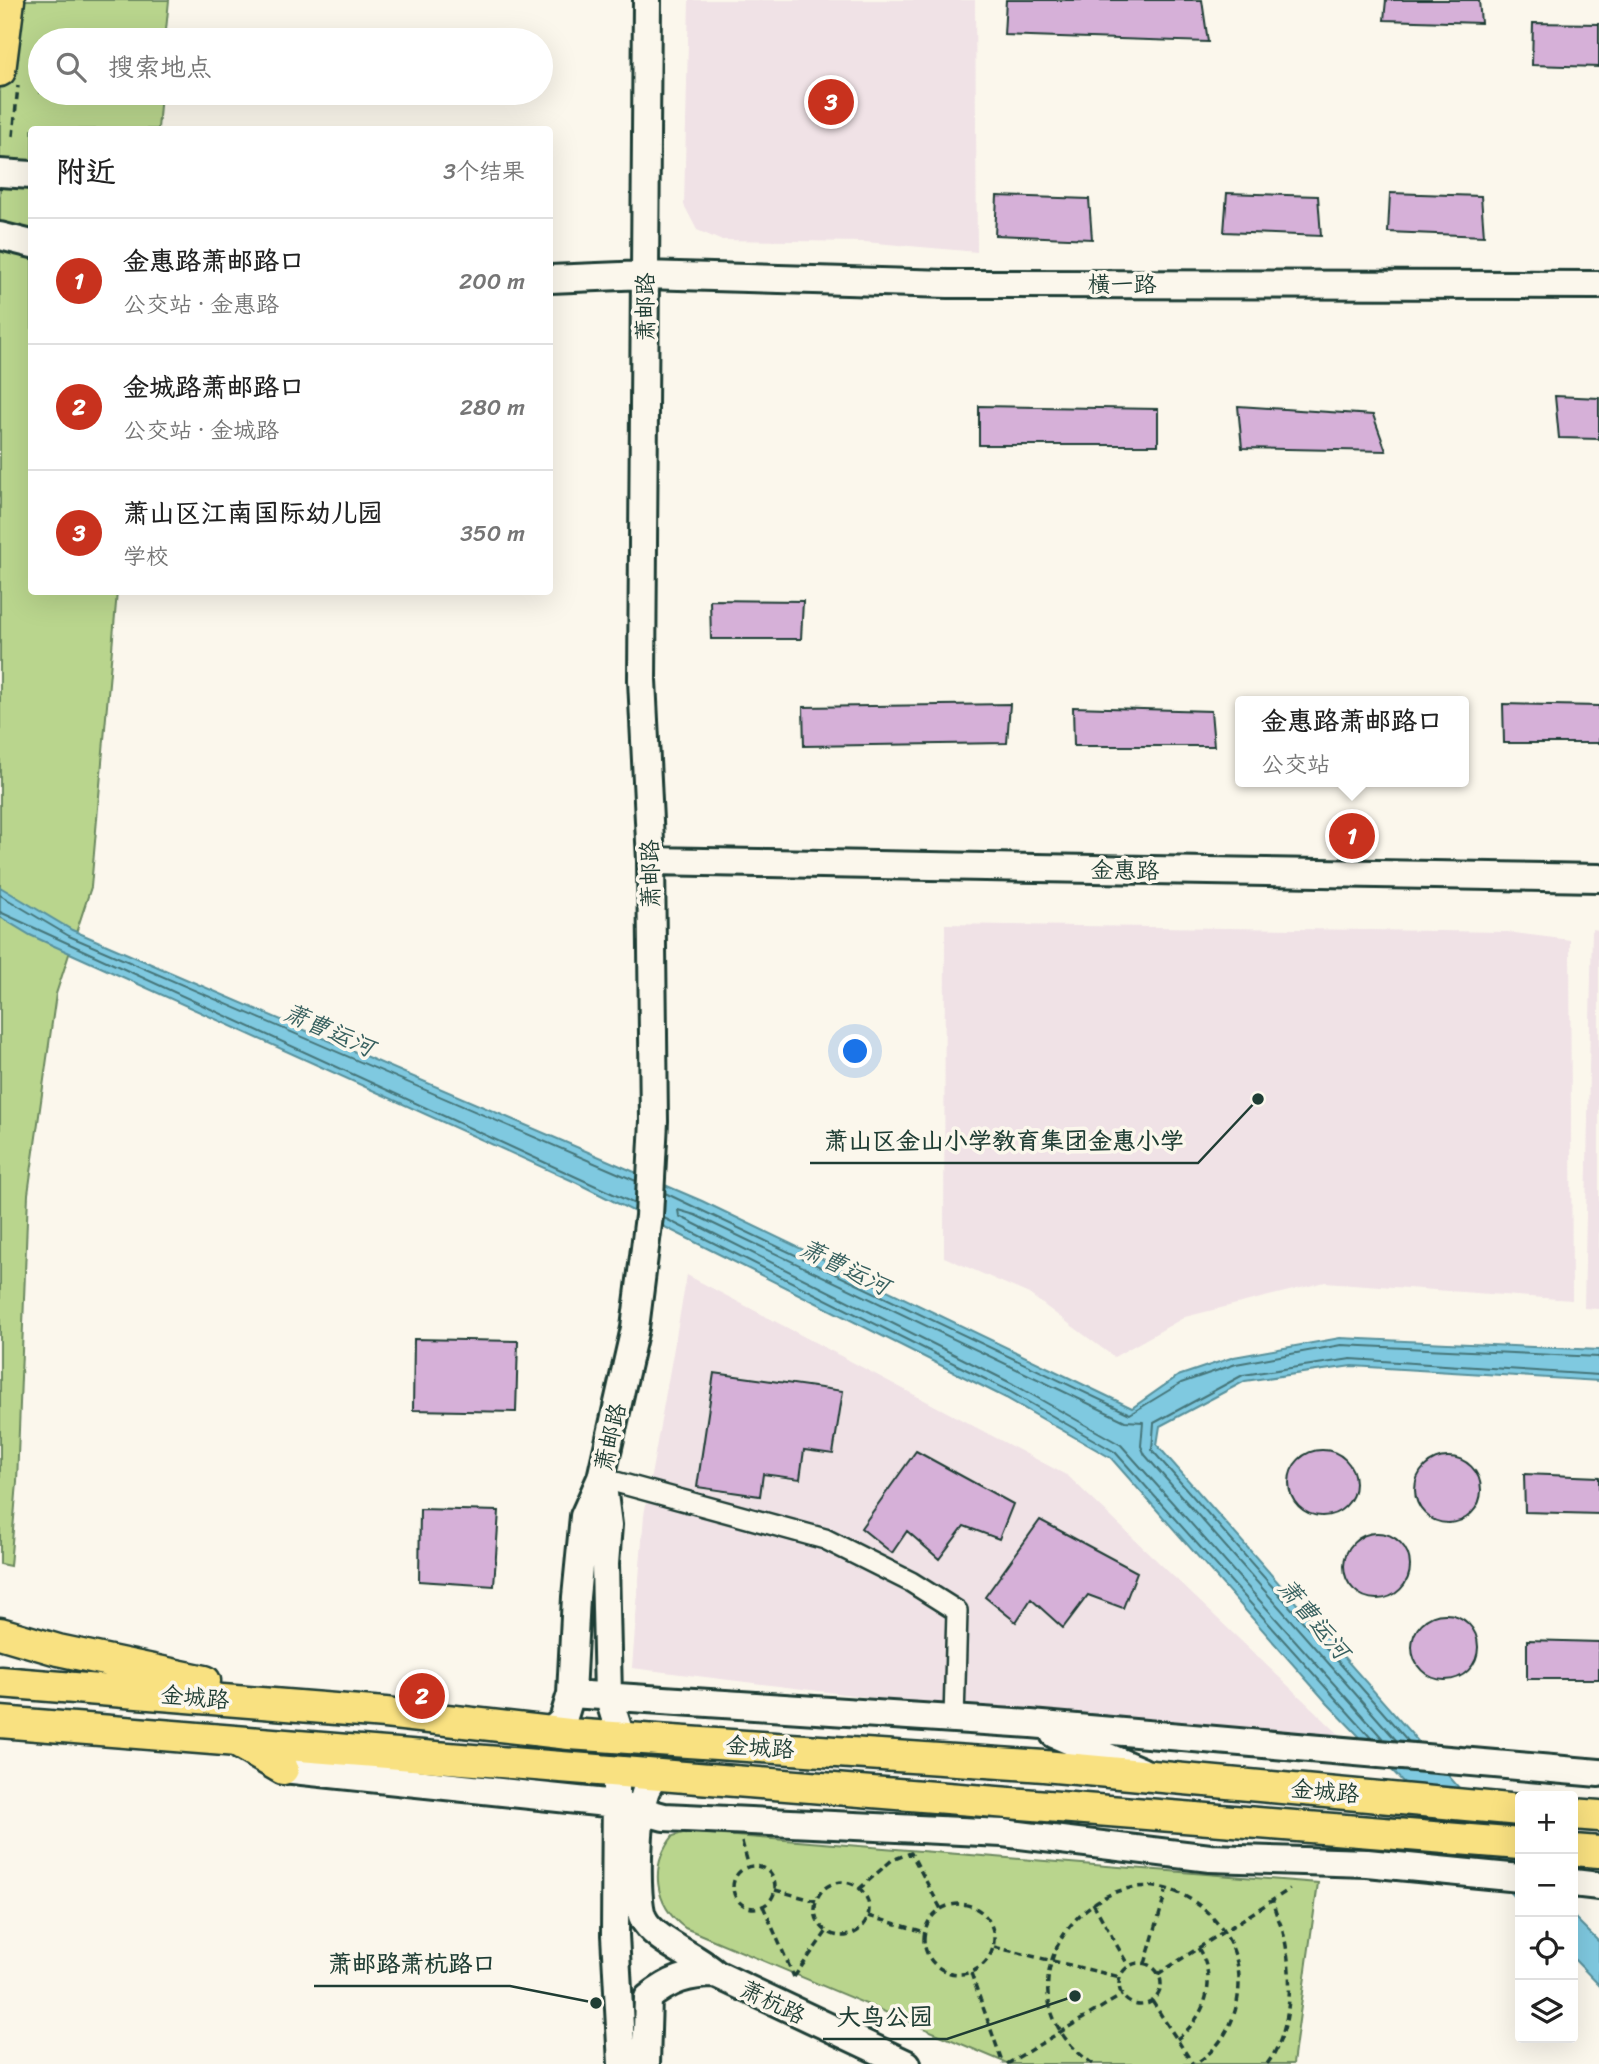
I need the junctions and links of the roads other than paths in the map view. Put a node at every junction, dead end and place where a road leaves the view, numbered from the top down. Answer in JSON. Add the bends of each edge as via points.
{"nodes":[{"id":1,"x":9,"y":0,"type":"edge"},
{"id":2,"x":647,"y":0,"type":"edge"},
{"id":3,"x":0,"y":71,"type":"edge"},
{"id":4,"x":0,"y":173,"type":"edge"},
{"id":5,"x":28,"y":174,"type":"edge"},
{"id":6,"x":0,"y":236,"type":"edge"},
{"id":7,"x":28,"y":243,"type":"edge"},
{"id":8,"x":645,"y":275,"type":"junction"},
{"id":9,"x":553,"y":279,"type":"edge"},
{"id":10,"x":1599,"y":285,"type":"edge"},
{"id":11,"x":651,"y":862,"type":"junction"},
{"id":12,"x":1599,"y":878,"type":"edge"},
{"id":13,"x":601,"y":1478,"type":"junction"},
{"id":14,"x":0,"y":1633,"type":"edge"},
{"id":15,"x":0,"y":1682,"type":"edge"},
{"id":16,"x":571,"y":1694,"type":"junction"},
{"id":17,"x":608,"y":1696,"type":"junction"},
{"id":18,"x":385,"y":1713,"type":"junction"},
{"id":19,"x":954,"y":1719,"type":"junction"},
{"id":20,"x":0,"y":1722,"type":"edge"},
{"id":21,"x":1031,"y":1724,"type":"junction"},
{"id":22,"x":41,"y":1725,"type":"junction"},
{"id":23,"x":550,"y":1732,"type":"junction"},
{"id":24,"x":0,"y":1737,"type":"edge"},
{"id":25,"x":621,"y":1737,"type":"junction"},
{"id":26,"x":233,"y":1740,"type":"junction"},
{"id":27,"x":283,"y":1769,"type":"joint"},
{"id":28,"x":616,"y":1771,"type":"junction"},
{"id":29,"x":1599,"y":1773,"type":"edge"},
{"id":30,"x":656,"y":1774,"type":"junction"},
{"id":31,"x":1152,"y":1776,"type":"junction"},
{"id":32,"x":616,"y":1804,"type":"junction"},
{"id":33,"x":1509,"y":1809,"type":"edge"},
{"id":34,"x":641,"y":1811,"type":"junction"},
{"id":35,"x":1578,"y":1814,"type":"edge"},
{"id":36,"x":1599,"y":1816,"type":"edge"},
{"id":37,"x":1515,"y":1844,"type":"edge"},
{"id":38,"x":1578,"y":1850,"type":"edge"},
{"id":39,"x":1599,"y":1852,"type":"edge"},
{"id":40,"x":1515,"y":1878,"type":"edge"},
{"id":41,"x":716,"y":1974,"type":"junction"},
{"id":42,"x":622,"y":2064,"type":"edge"},
{"id":43,"x":646,"y":2064,"type":"edge"},
{"id":44,"x":907,"y":2064,"type":"edge"}],
"edges":[{"from":1,"to":3,"type":"main road"},
{"from":2,"to":8,"type":"main road","name":"萧邮路"},
{"from":4,"to":5,"type":"main road"},
{"from":6,"to":7,"type":"main road"},
{"from":8,"to":9,"type":"main road","name":"横一路"},
{"from":8,"to":10,"type":"main road","name":"横一路","via":[[948,284]]},
{"from":8,"to":11,"type":"main road","name":"萧邮路","via":[[642,680]]},
{"from":11,"to":12,"type":"main road","name":"金惠路"},
{"from":11,"to":13,"type":"main road","name":"萧邮路","via":[[653,1146],[649,1216],[635,1328]]},
{"from":13,"to":16,"type":"main road","name":"萧邮路","via":[[584,1516]]},
{"from":13,"to":17,"type":"main road","via":[[608,1525]]},
{"from":13,"to":19,"type":"street","via":[[825,1538],[957,1611]]},
{"from":14,"to":18,"type":"main road","via":[[164,1673]]},
{"from":15,"to":18,"type":"main road","name":"金城路"},
{"from":16,"to":17,"type":"main road","name":"金城路"},
{"from":16,"to":23,"type":"main road","name":"萧邮路","via":[[563,1720]]},
{"from":17,"to":19,"type":"main road","name":"金城路"},
{"from":17,"to":25,"type":"main road"},
{"from":18,"to":23,"type":"main road","name":"金城路"},
{"from":19,"to":21,"type":"main road","name":"金城路"},
{"from":20,"to":22,"type":"main road","name":"金城路"},
{"from":21,"to":29,"type":"main road","name":"金城路"},
{"from":21,"to":31,"type":"main road"},
{"from":22,"to":24,"type":"main road"},
{"from":22,"to":26,"type":"main road","name":"金城路"},
{"from":23,"to":25,"type":"main road","name":"金城路"},
{"from":25,"to":31,"type":"main road","name":"金城路"},
{"from":26,"to":27,"type":"main road"},
{"from":26,"to":28,"type":"main road","name":"金城路"},
{"from":27,"to":32,"type":"main road"},
{"from":28,"to":30,"type":"main road","name":"金城路"},
{"from":28,"to":32,"type":"main road"},
{"from":30,"to":34,"type":"main road","via":[[645,1791]]},
{"from":30,"to":37,"type":"main road","name":"金城路"},
{"from":31,"to":33,"type":"main road","name":"金城路"},
{"from":32,"to":34,"type":"main road"},
{"from":32,"to":42,"type":"main road","via":[[615,1935]]},
{"from":34,"to":40,"type":"main road","via":[[664,1817],[1003,1833],[1210,1858],[1367,1863]]},
{"from":34,"to":41,"type":"main road","name":"萧杭路","via":[[638,1848],[643,1918],[656,1934],[702,1960]]},
{"from":35,"to":36,"type":"main road"},
{"from":38,"to":39,"type":"main road"},
{"from":41,"to":43,"type":"main road","via":[[684,1976],[648,1998]]},
{"from":41,"to":44,"type":"main road","name":"萧杭路"}]}
